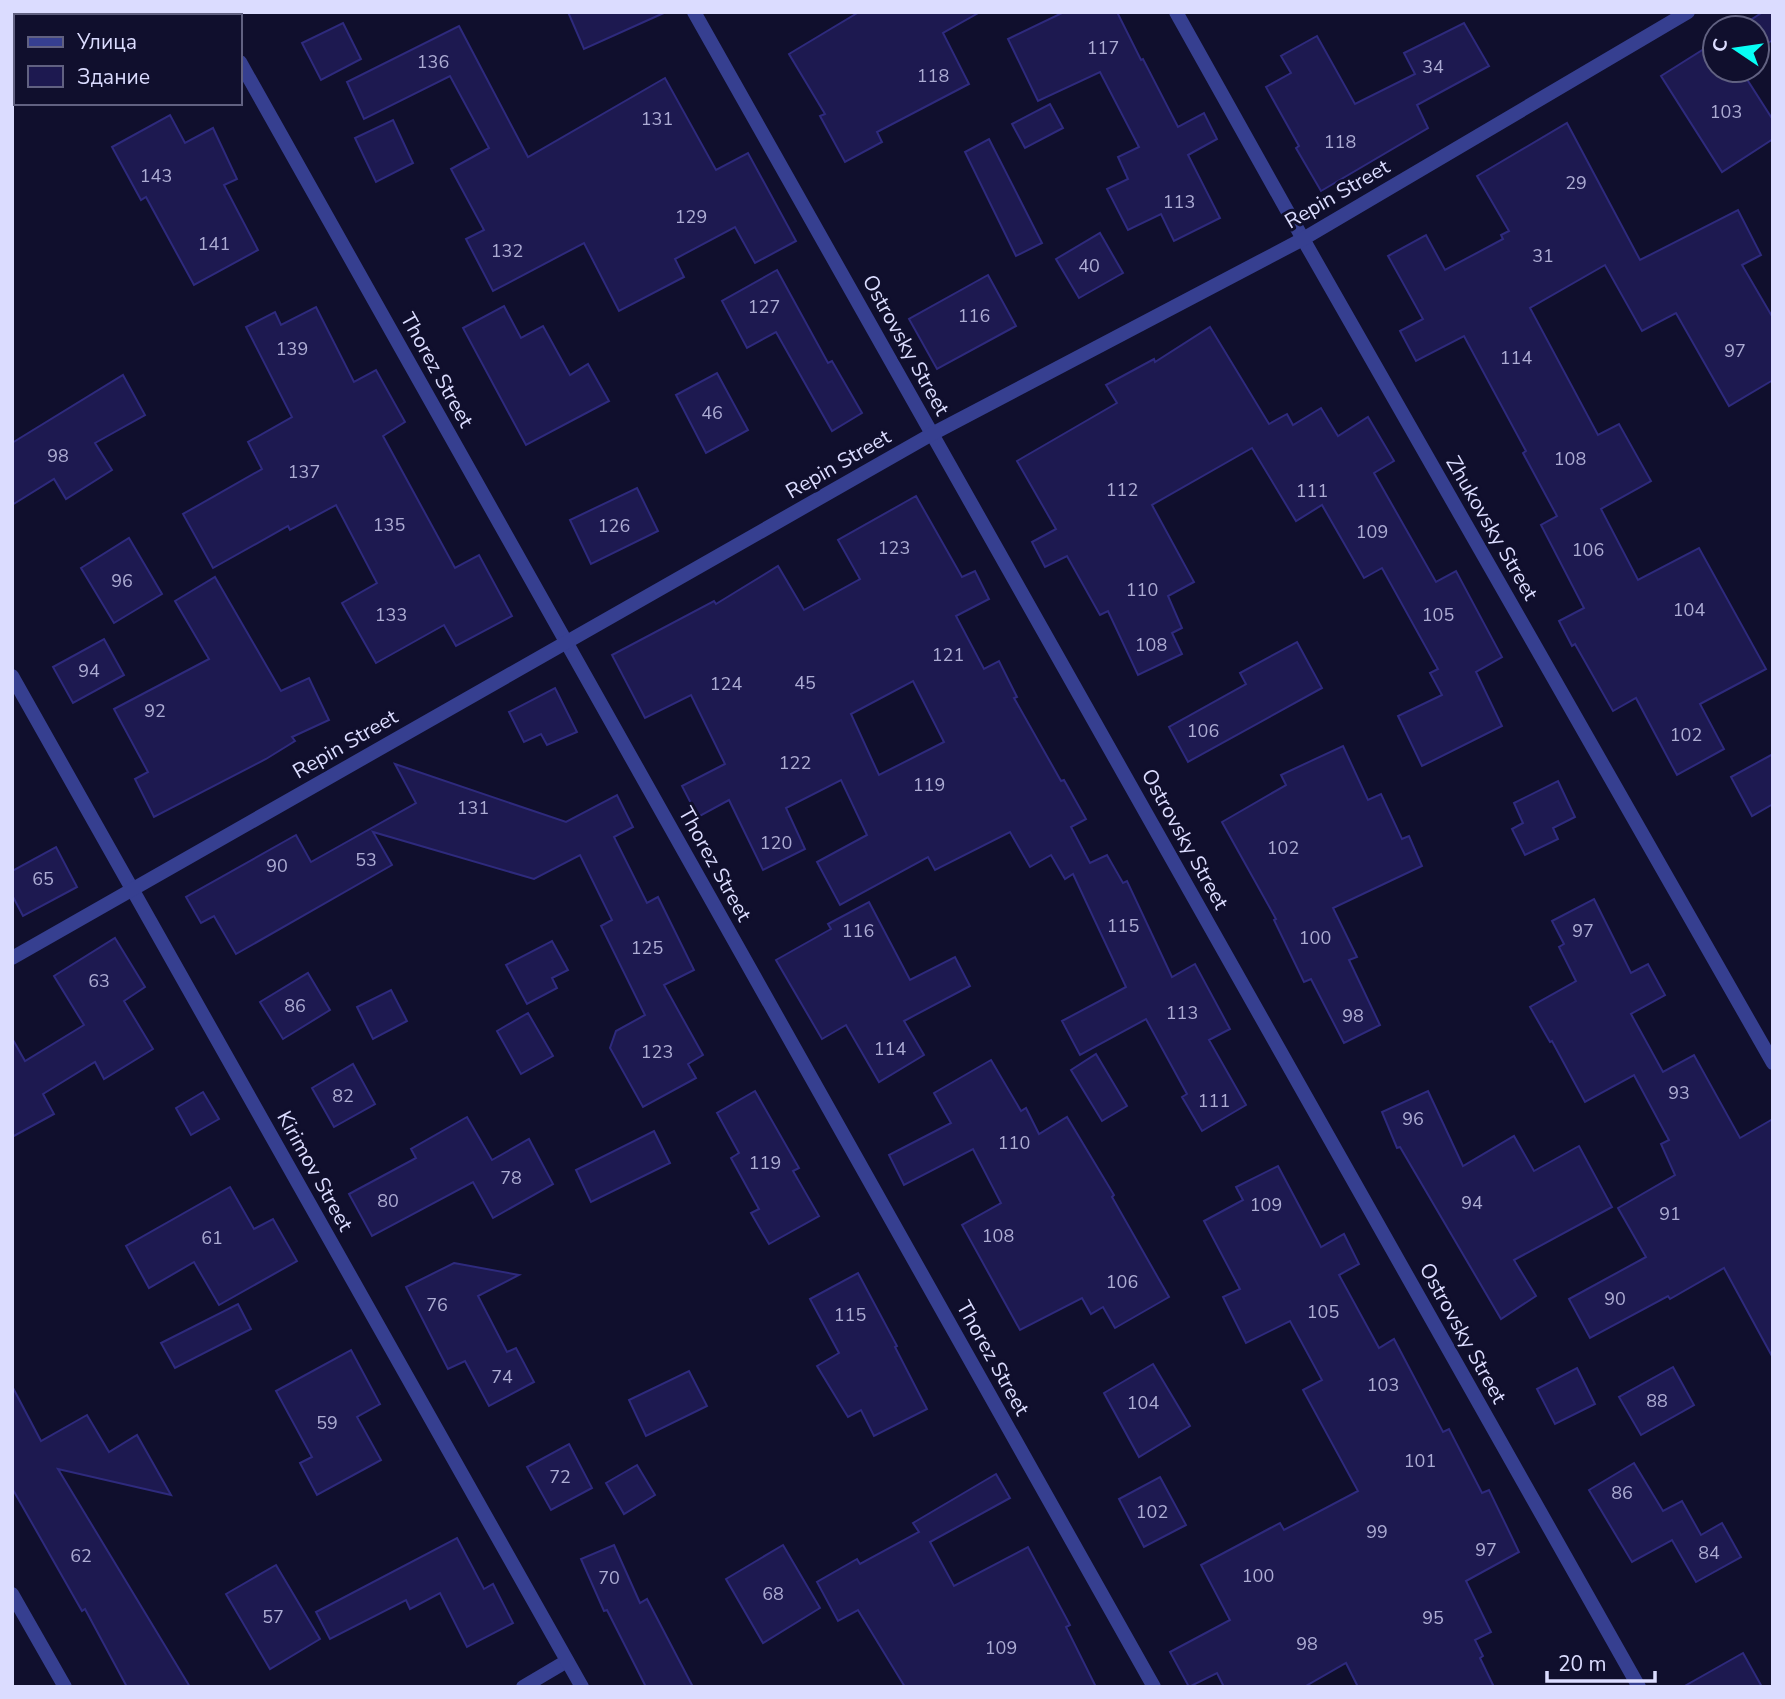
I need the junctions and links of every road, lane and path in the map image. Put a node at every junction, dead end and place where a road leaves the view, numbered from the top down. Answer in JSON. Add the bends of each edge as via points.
{"nodes":[{"id":1,"x":694,"y":12,"type":"edge"},
{"id":2,"x":1176,"y":12,"type":"edge"},
{"id":3,"x":1688,"y":12,"type":"edge"},
{"id":4,"x":242,"y":66,"type":"edge"},
{"id":5,"x":1303,"y":239,"type":"junction"},
{"id":6,"x":932,"y":435,"type":"junction"},
{"id":7,"x":565,"y":642,"type":"junction"},
{"id":8,"x":12,"y":676,"type":"edge"},
{"id":9,"x":131,"y":889,"type":"junction"},
{"id":10,"x":12,"y":958,"type":"edge"},
{"id":11,"x":1773,"y":1063,"type":"edge"},
{"id":12,"x":12,"y":1594,"type":"edge"},
{"id":13,"x":567,"y":1661,"type":"junction"},
{"id":14,"x":65,"y":1687,"type":"edge"},
{"id":15,"x":523,"y":1687,"type":"edge"},
{"id":16,"x":582,"y":1687,"type":"edge"},
{"id":17,"x":1154,"y":1687,"type":"edge"},
{"id":18,"x":1639,"y":1687,"type":"edge"}],
"edges":[{"from":1,"to":6,"type":"street","name":"Ostrovsky Street"},
{"from":2,"to":5,"type":"street","name":"Zhukovsky Street"},
{"from":3,"to":5,"type":"street","name":"Repin Street"},
{"from":4,"to":7,"type":"street","name":"Thorez Street"},
{"from":5,"to":6,"type":"street","name":"Repin Street"},
{"from":5,"to":11,"type":"street","name":"Zhukovsky Street"},
{"from":6,"to":7,"type":"street","name":"Repin Street"},
{"from":6,"to":18,"type":"street","name":"Ostrovsky Street"},
{"from":7,"to":9,"type":"street","name":"Repin Street"},
{"from":7,"to":17,"type":"street","name":"Thorez Street"},
{"from":8,"to":9,"type":"street","name":"Kirimov Street"},
{"from":9,"to":10,"type":"street","name":"Repin Street"},
{"from":9,"to":13,"type":"street","name":"Kirimov Street"},
{"from":12,"to":14,"type":"street"},
{"from":13,"to":15,"type":"street"},
{"from":13,"to":16,"type":"street","name":"Kirimov Street"}]}
